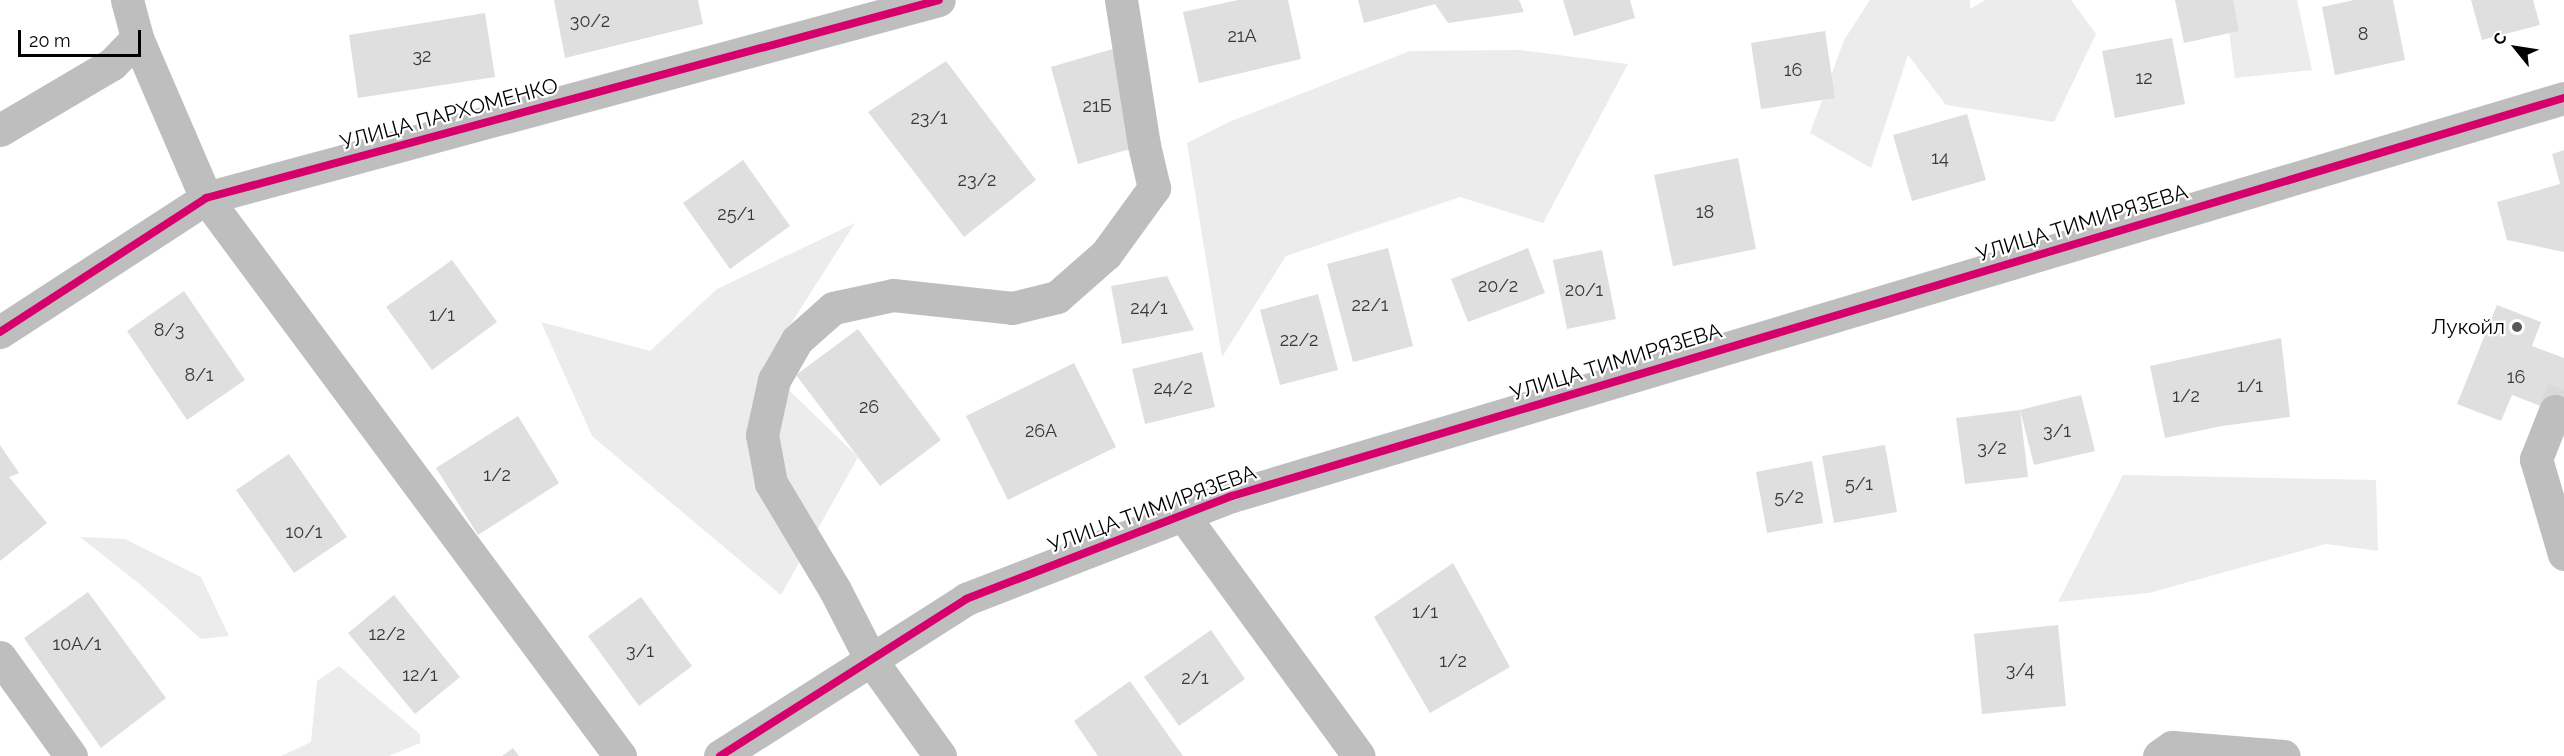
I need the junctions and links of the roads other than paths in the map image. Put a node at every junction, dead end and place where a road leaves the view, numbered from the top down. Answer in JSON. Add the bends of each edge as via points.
{"nodes":[{"id":1,"x":127,"y":0,"type":"edge"},
{"id":2,"x":939,"y":0,"type":"edge"},
{"id":3,"x":1121,"y":0,"type":"edge"},
{"id":4,"x":137,"y":38,"type":"junction"},
{"id":5,"x":2564,"y":98,"type":"edge"},
{"id":6,"x":0,"y":130,"type":"edge"},
{"id":7,"x":206,"y":198,"type":"junction"},
{"id":8,"x":0,"y":332,"type":"edge"},
{"id":9,"x":2555,"y":411,"type":"tunnel mouth"},
{"id":10,"x":1183,"y":514,"type":"junction"},
{"id":11,"x":2564,"y":551,"type":"edge"},
{"id":12,"x":0,"y":657,"type":"edge"},
{"id":13,"x":871,"y":660,"type":"junction"},
{"id":14,"x":71,"y":756,"type":"edge"},
{"id":15,"x":620,"y":756,"type":"edge"},
{"id":16,"x":720,"y":756,"type":"edge"},
{"id":17,"x":940,"y":756,"type":"edge"},
{"id":18,"x":1359,"y":756,"type":"edge"},
{"id":19,"x":2159,"y":756,"type":"edge"},
{"id":20,"x":2284,"y":756,"type":"edge"}],
"edges":[{"from":1,"to":4,"type":"street"},
{"from":2,"to":7,"type":"street","name":"УЛИЦА ПАРХОМЕНКО"},
{"from":3,"to":13,"type":"street","via":[[1154,188],[1106,254],[1057,297],[1012,308],[893,295],[833,308],[797,340],[774,380],[762,435],[771,483],[835,590]]},
{"from":4,"to":6,"type":"street","via":[[112,64]]},
{"from":4,"to":7,"type":"street"},
{"from":5,"to":10,"type":"street","name":"УЛИЦА ТИМИРЯЗЕВА","via":[[1232,496]]},
{"from":7,"to":8,"type":"street","name":"УЛИЦА ПАРХОМЕНКО"},
{"from":7,"to":15,"type":"street"},
{"from":9,"to":11,"type":"street","via":[[2536,459]]},
{"from":10,"to":13,"type":"street","name":"УЛИЦА ТИМИРЯЗЕВА","via":[[966,599]]},
{"from":10,"to":18,"type":"street"},
{"from":12,"to":14,"type":"street"},
{"from":13,"to":16,"type":"street","name":"УЛИЦА ТИМИРЯЗЕВА"},
{"from":13,"to":17,"type":"street"},
{"from":19,"to":20,"type":"street","via":[[2172,747]]}]}
